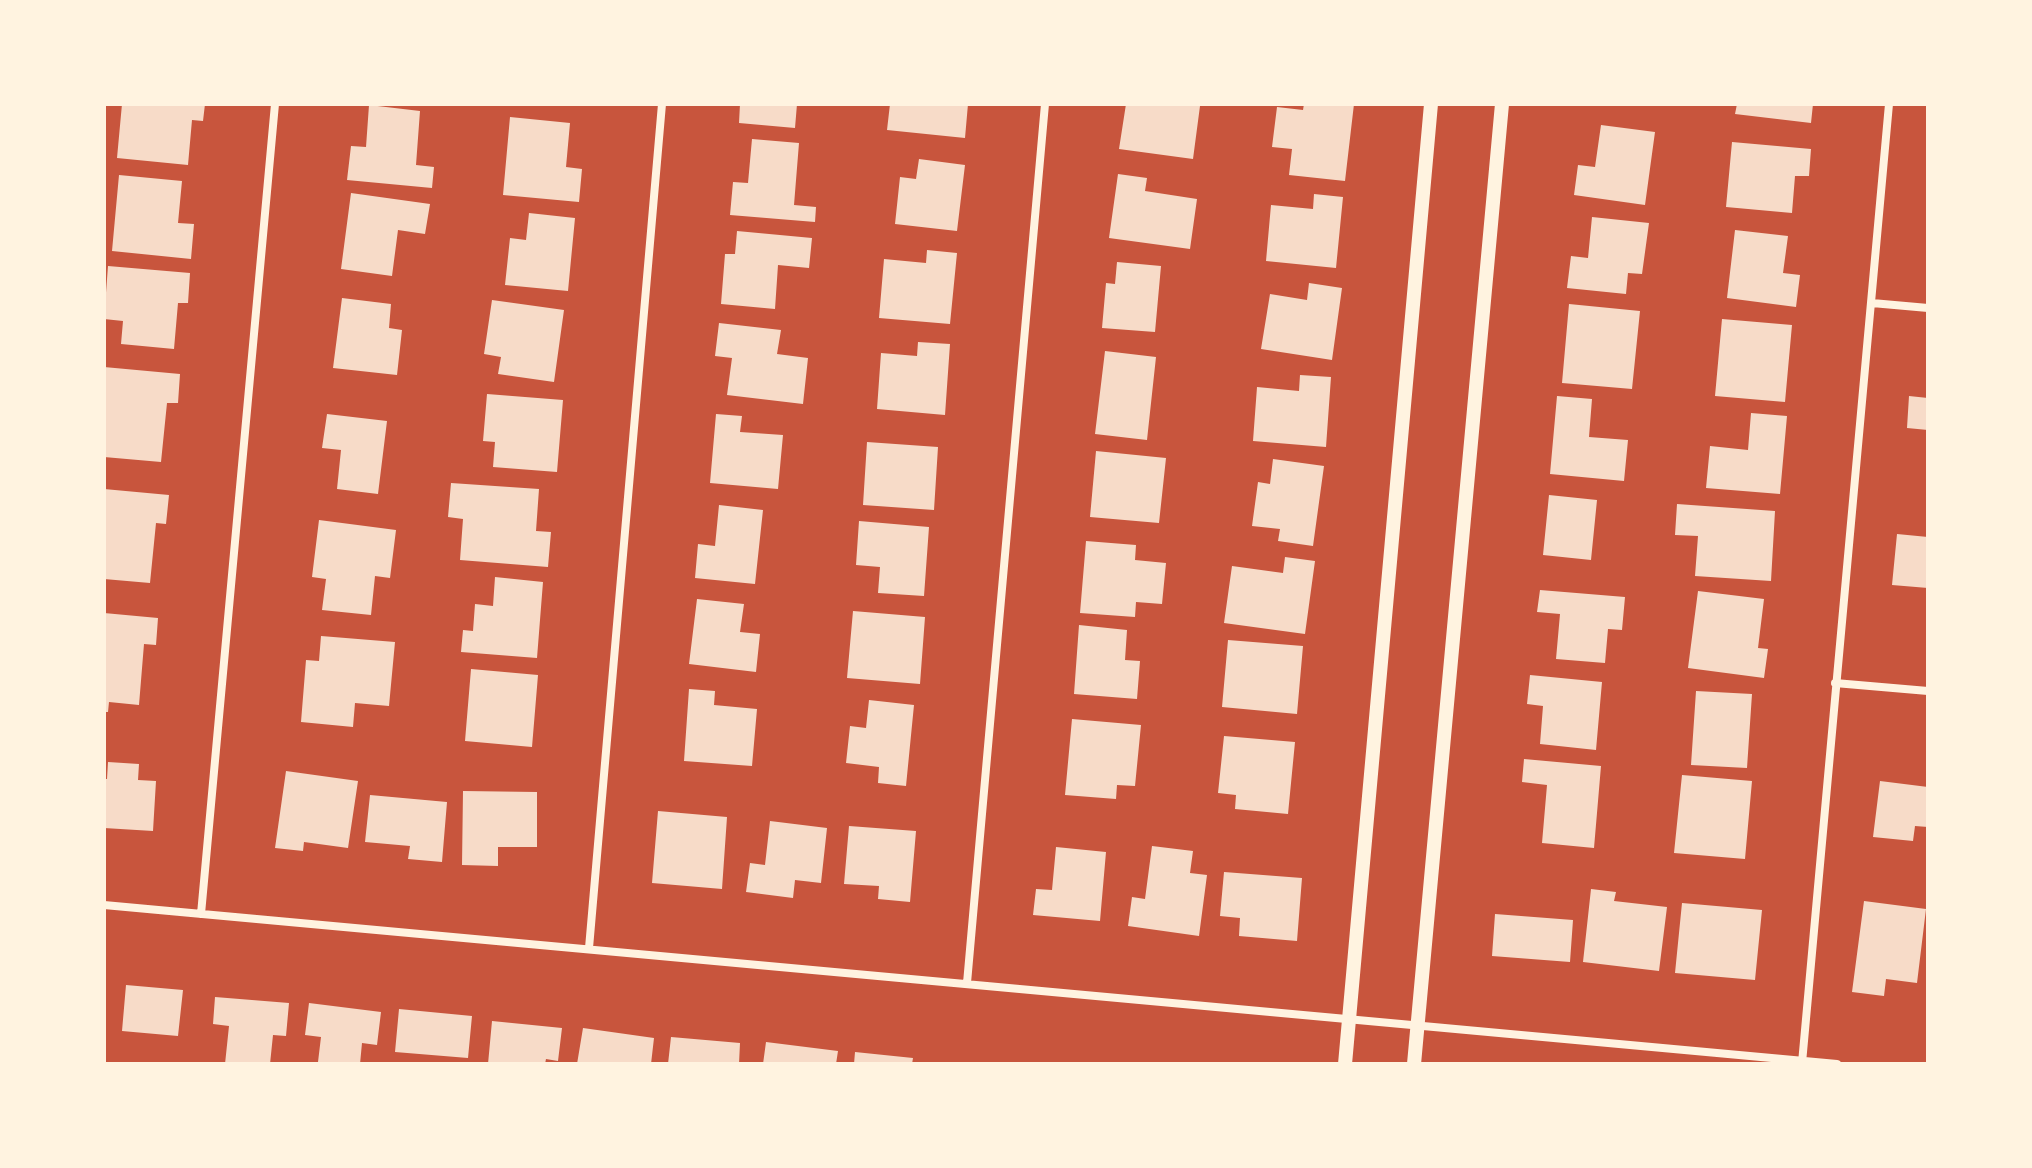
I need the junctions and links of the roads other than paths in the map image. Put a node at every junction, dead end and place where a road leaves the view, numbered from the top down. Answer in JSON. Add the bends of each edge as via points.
{"nodes":[{"id":1,"x":275,"y":104,"type":"edge"},
{"id":2,"x":662,"y":104,"type":"edge"},
{"id":3,"x":1045,"y":104,"type":"edge"},
{"id":4,"x":1431,"y":104,"type":"edge"},
{"id":5,"x":1502,"y":104,"type":"edge"},
{"id":6,"x":1889,"y":104,"type":"edge"},
{"id":7,"x":1872,"y":303,"type":"junction"},
{"id":8,"x":1928,"y":308,"type":"edge"},
{"id":9,"x":1835,"y":683,"type":"junction"},
{"id":10,"x":1928,"y":691,"type":"edge"},
{"id":11,"x":104,"y":905,"type":"edge"},
{"id":12,"x":201,"y":914,"type":"junction"},
{"id":13,"x":589,"y":948,"type":"junction"},
{"id":14,"x":967,"y":983,"type":"junction"},
{"id":15,"x":1349,"y":1019,"type":"junction"},
{"id":16,"x":1418,"y":1025,"type":"junction"},
{"id":17,"x":1802,"y":1062,"type":"edge"},
{"id":18,"x":1345,"y":1064,"type":"edge"},
{"id":19,"x":1414,"y":1064,"type":"edge"},
{"id":20,"x":1837,"y":1064,"type":"edge"}],
"edges":[{"from":1,"to":12,"type":"street"},
{"from":2,"to":13,"type":"street"},
{"from":3,"to":14,"type":"street"},
{"from":4,"to":15,"type":"street"},
{"from":5,"to":16,"type":"street"},
{"from":6,"to":7,"type":"street"},
{"from":7,"to":8,"type":"street"},
{"from":7,"to":9,"type":"street"},
{"from":9,"to":10,"type":"street"},
{"from":9,"to":17,"type":"street"},
{"from":11,"to":12,"type":"street"},
{"from":12,"to":13,"type":"street"},
{"from":13,"to":14,"type":"street"},
{"from":14,"to":15,"type":"street"},
{"from":15,"to":16,"type":"street"},
{"from":15,"to":18,"type":"street"},
{"from":16,"to":17,"type":"street"},
{"from":16,"to":19,"type":"street"},
{"from":17,"to":20,"type":"street"}]}
